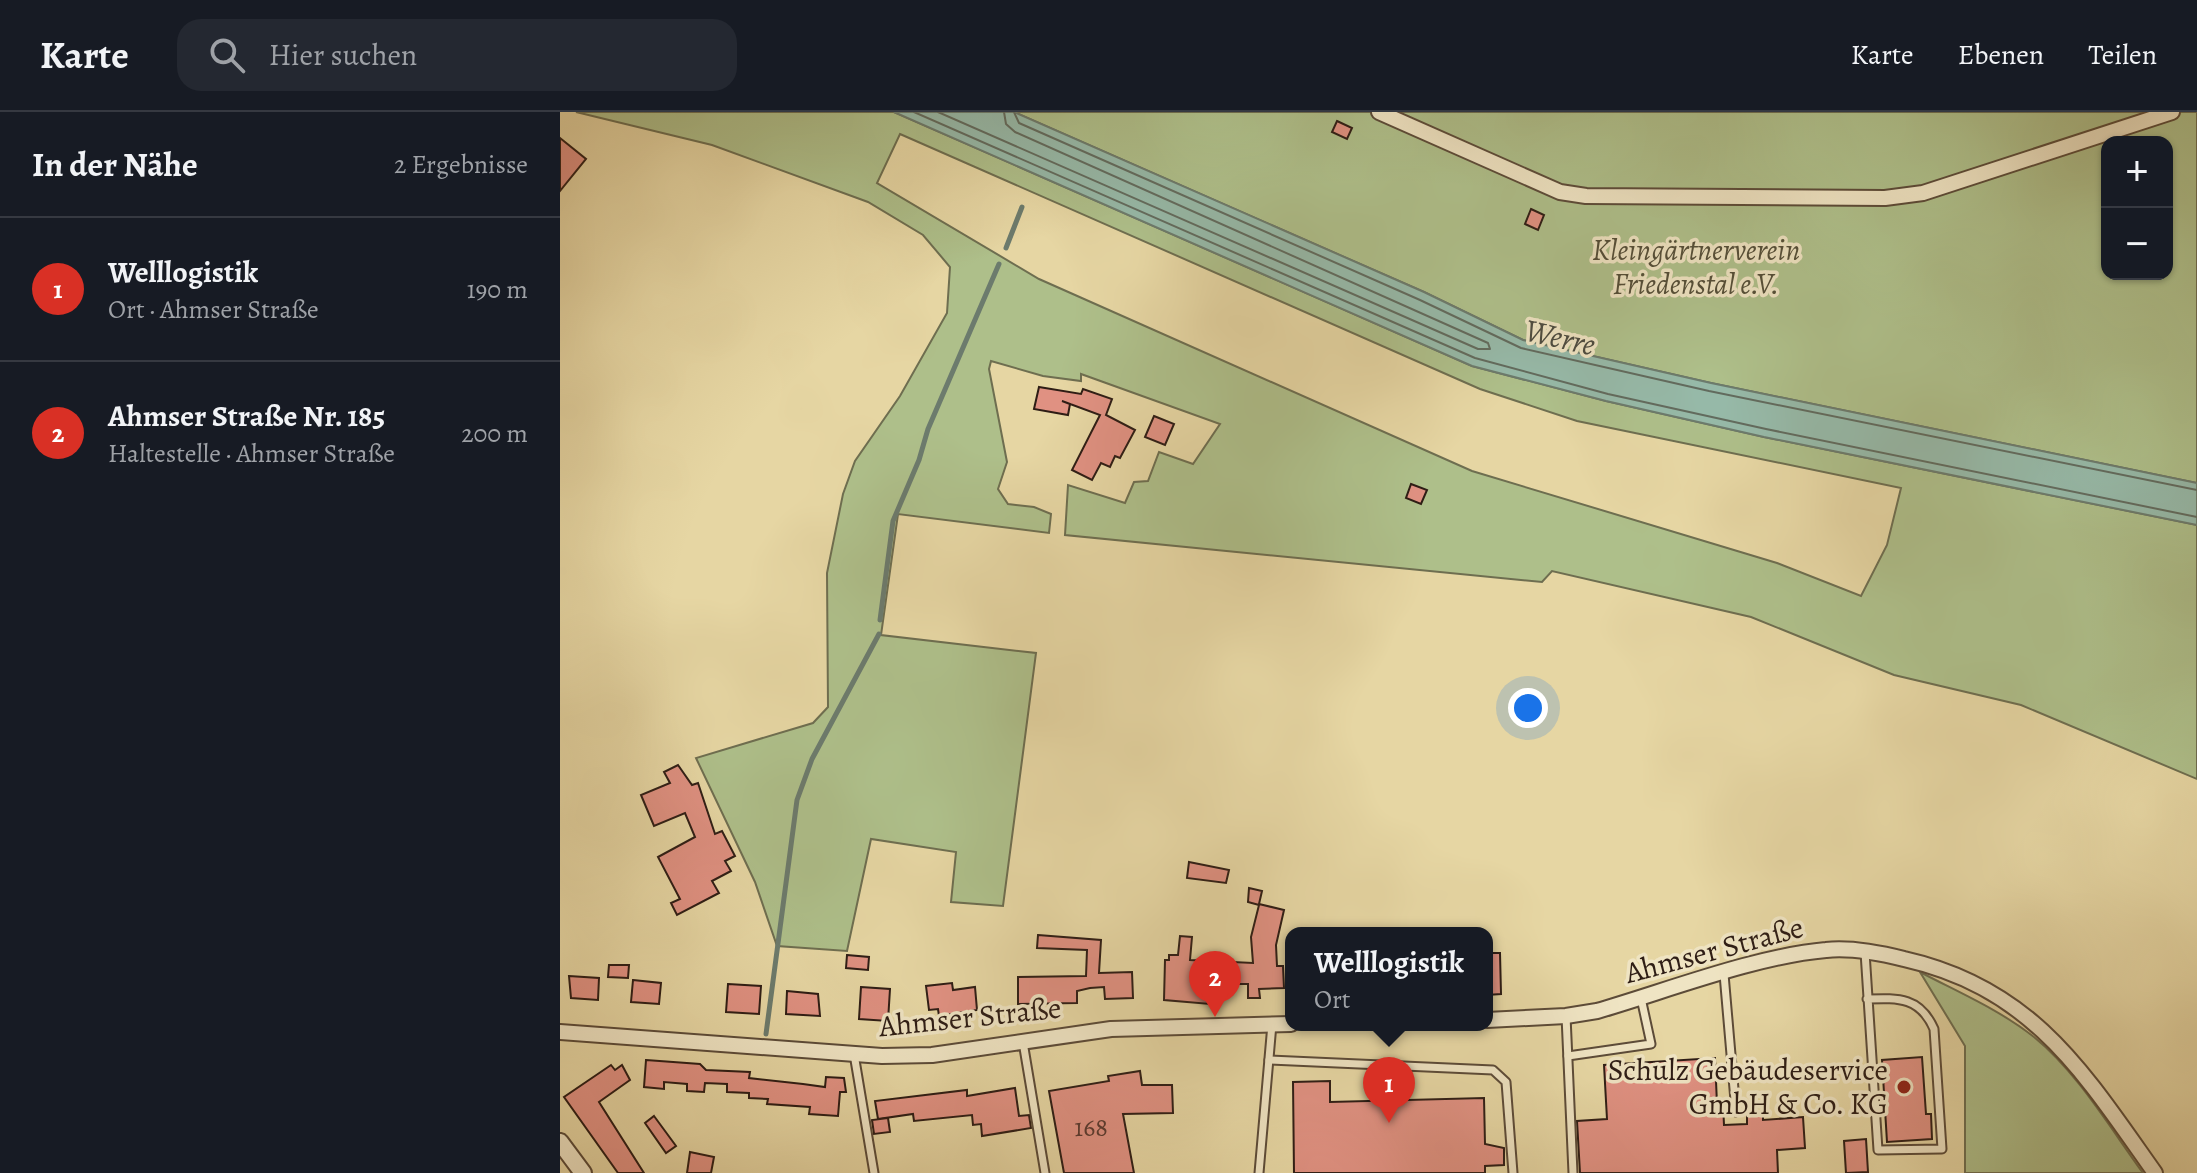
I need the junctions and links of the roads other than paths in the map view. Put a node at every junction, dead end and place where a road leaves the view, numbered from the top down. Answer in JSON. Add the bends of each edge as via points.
{"nodes":[{"id":1,"x":1379,"y":112,"type":"edge"},
{"id":2,"x":2172,"y":112,"type":"edge"},
{"id":3,"x":1865,"y":952,"type":"junction"},
{"id":4,"x":1724,"y":974,"type":"junction"},
{"id":5,"x":1641,"y":998,"type":"junction"},
{"id":6,"x":1867,"y":999,"type":"junction"},
{"id":7,"x":1566,"y":1016,"type":"junction"},
{"id":8,"x":1493,"y":1020,"type":"edge"},
{"id":9,"x":1272,"y":1024,"type":"junction"},
{"id":10,"x":1285,"y":1024,"type":"edge"},
{"id":11,"x":560,"y":1032,"type":"edge"},
{"id":12,"x":1023,"y":1042,"type":"junction"},
{"id":13,"x":854,"y":1054,"type":"junction"},
{"id":14,"x":1568,"y":1056,"type":"junction"},
{"id":15,"x":1269,"y":1060,"type":"junction"},
{"id":16,"x":1736,"y":1112,"type":"dead end"},
{"id":17,"x":560,"y":1142,"type":"edge"},
{"id":18,"x":583,"y":1173,"type":"edge"},
{"id":19,"x":874,"y":1173,"type":"edge"},
{"id":20,"x":1045,"y":1173,"type":"edge"},
{"id":21,"x":1259,"y":1173,"type":"edge"},
{"id":22,"x":1513,"y":1173,"type":"edge"},
{"id":23,"x":1573,"y":1173,"type":"edge"},
{"id":24,"x":2155,"y":1173,"type":"edge"}],
"edges":[{"from":1,"to":2,"type":"street","via":[[1560,192],[1885,198],[1923,193]]},
{"from":3,"to":4,"type":"street","name":"Ahmser Straße","via":[[1828,949]]},
{"from":3,"to":6,"type":"lane"},
{"from":3,"to":24,"type":"street","name":"Ahmser Straße","via":[[1963,977],[2028,1017],[2085,1073]]},
{"from":4,"to":5,"type":"street","name":"Ahmser Straße"},
{"from":4,"to":16,"type":"lane"},
{"from":5,"to":7,"type":"street","name":"Ahmser Straße"},
{"from":5,"to":14,"type":"lane","via":[[1651,1044]]},
{"from":6,"to":6,"type":"lane","via":[[1878,1150],[1942,1149],[1934,1029],[1928,1015],[1904,998]]},
{"from":7,"to":8,"type":"street","name":"Ahmser Straße"},
{"from":7,"to":14,"type":"lane"},
{"from":9,"to":10,"type":"street","name":"Ahmser Straße"},
{"from":9,"to":12,"type":"street","name":"Ahmser Straße","via":[[1111,1029]]},
{"from":9,"to":15,"type":"lane"},
{"from":11,"to":13,"type":"street","name":"Ahmser Straße"},
{"from":12,"to":13,"type":"street","name":"Ahmser Straße","via":[[932,1055]]},
{"from":12,"to":20,"type":"lane"},
{"from":13,"to":19,"type":"lane"},
{"from":14,"to":23,"type":"lane"},
{"from":15,"to":21,"type":"lane"},
{"from":15,"to":22,"type":"lane","via":[[1493,1070],[1506,1082]]},
{"from":17,"to":18,"type":"street"}]}
